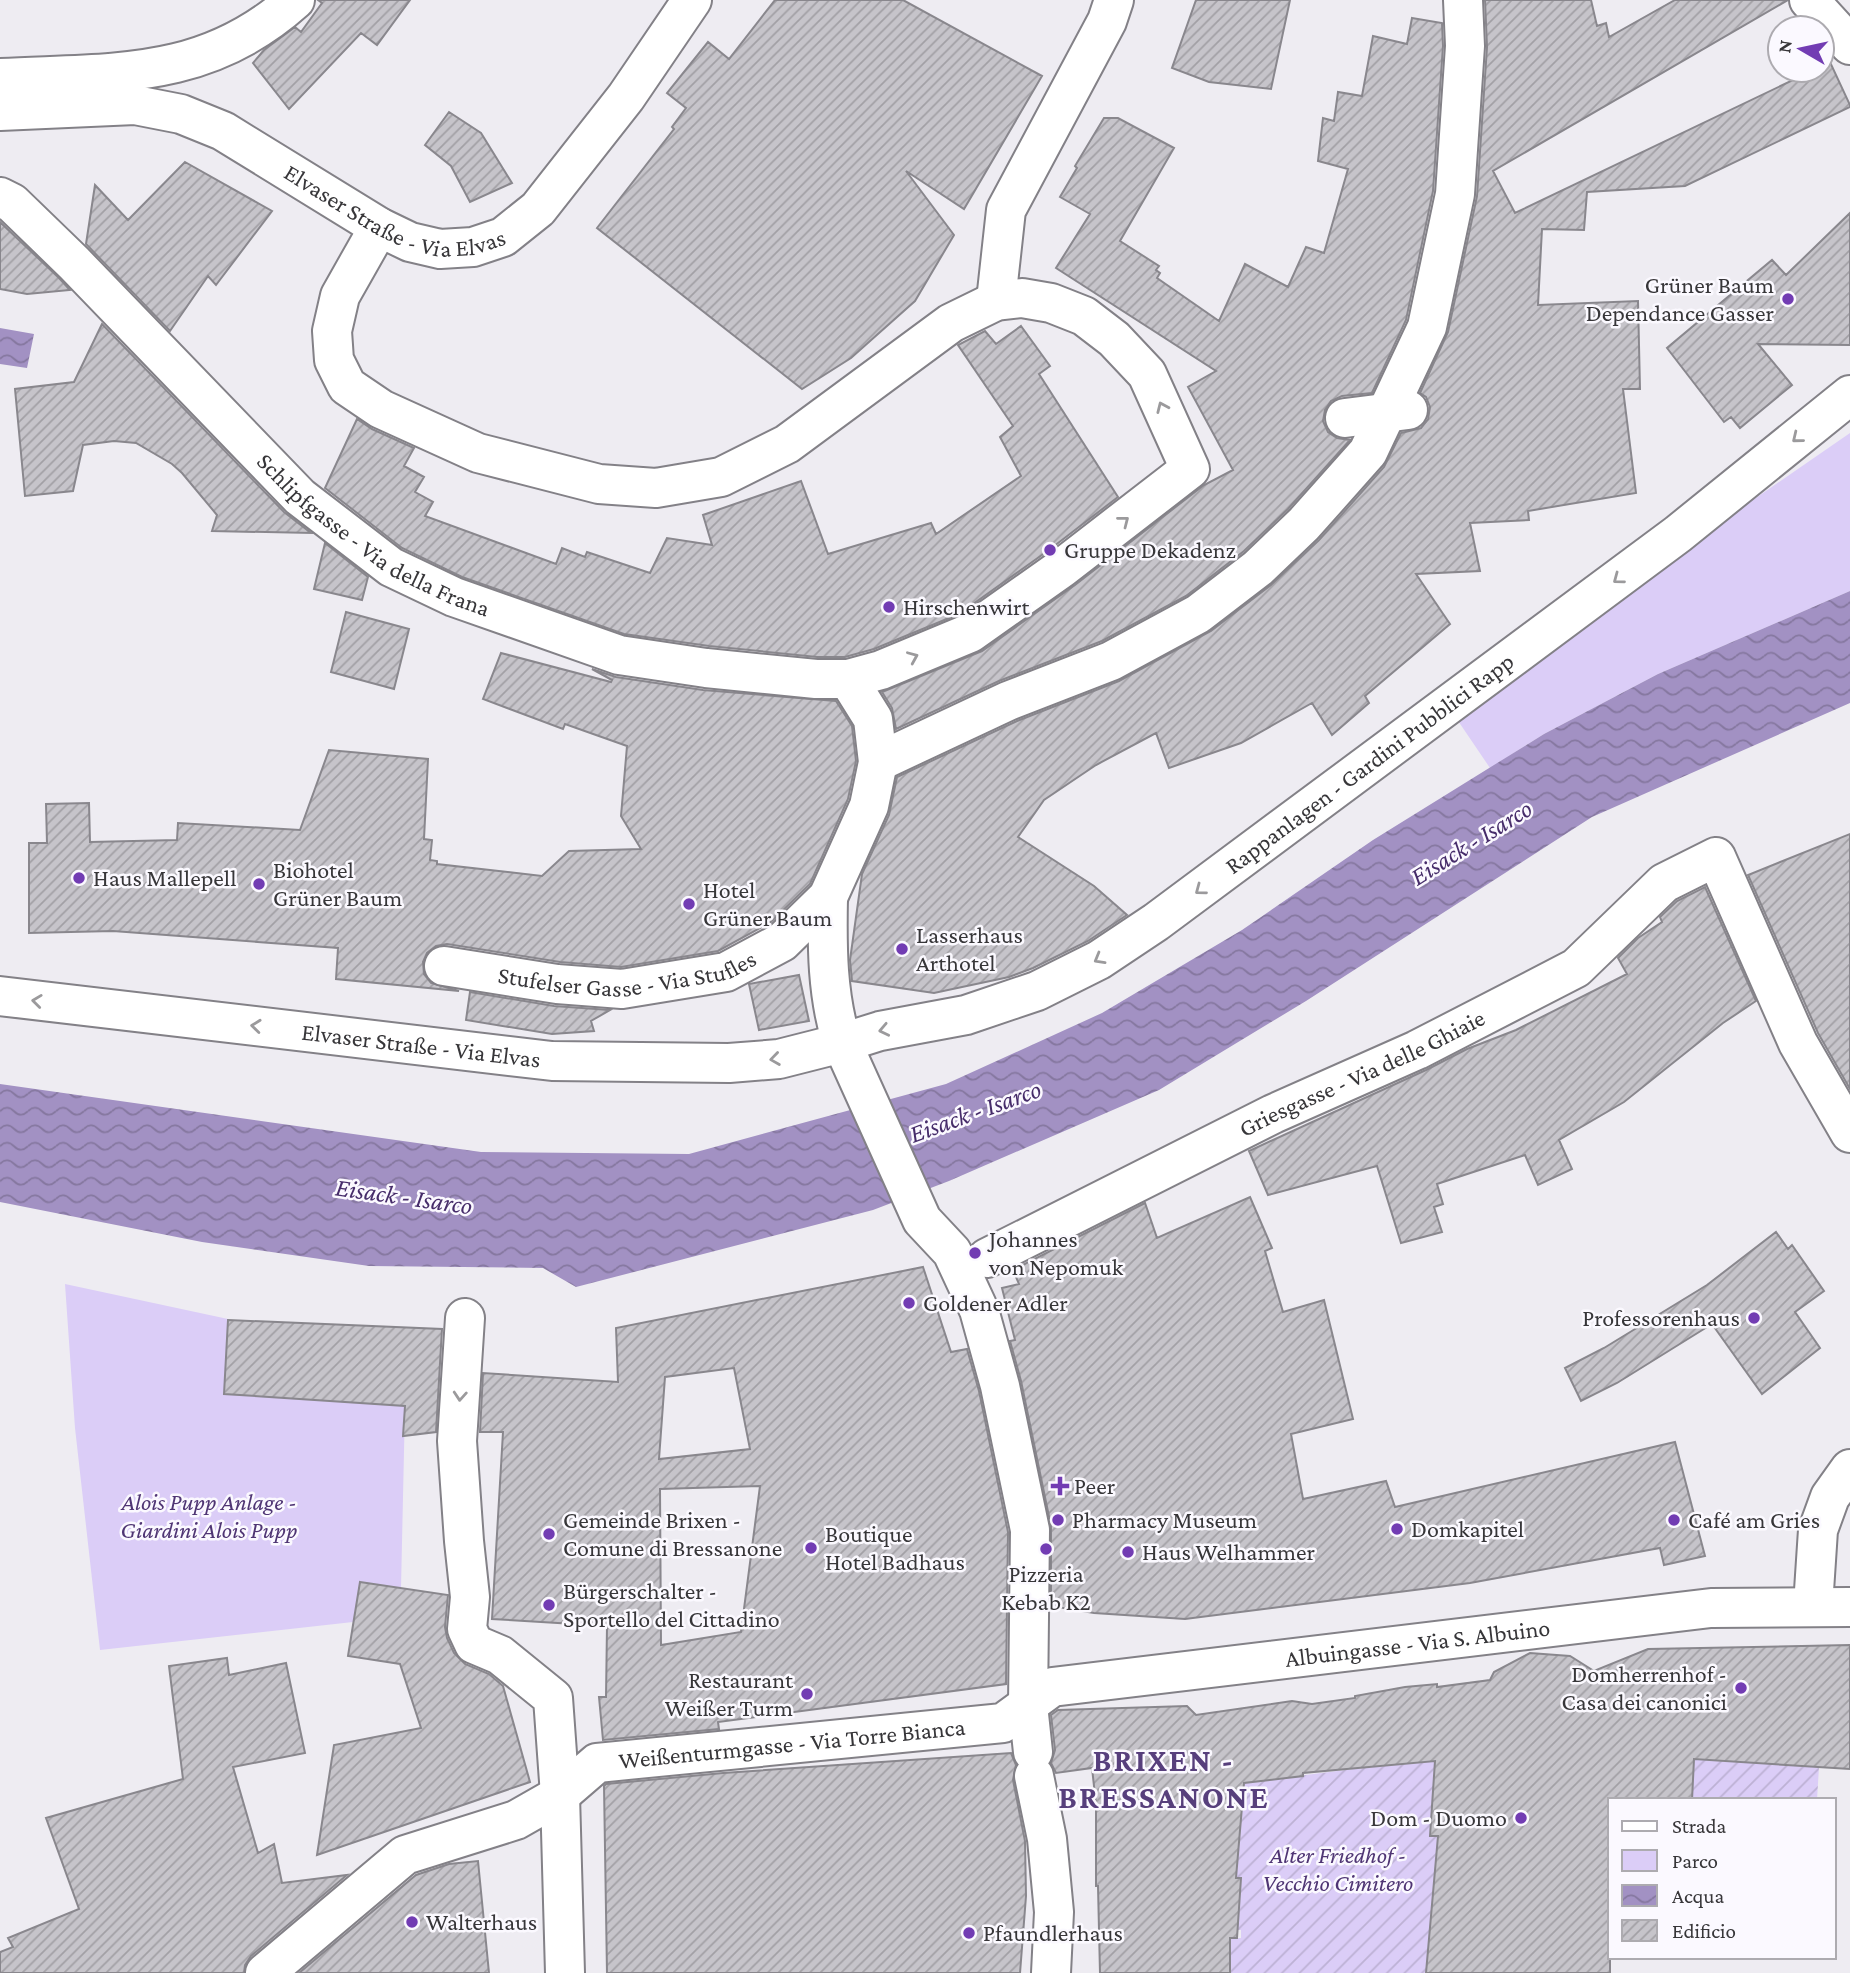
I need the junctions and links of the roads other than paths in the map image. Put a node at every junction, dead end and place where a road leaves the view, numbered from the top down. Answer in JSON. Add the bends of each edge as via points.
{"nodes":[{"id":1,"x":295,"y":0,"type":"edge"},
{"id":2,"x":692,"y":0,"type":"edge"},
{"id":3,"x":1114,"y":0,"type":"edge"},
{"id":4,"x":1463,"y":0,"type":"edge"},
{"id":5,"x":1809,"y":0,"type":"edge"},
{"id":6,"x":1850,"y":45,"type":"edge"},
{"id":7,"x":0,"y":78,"type":"edge"},
{"id":8,"x":0,"y":111,"type":"edge"},
{"id":9,"x":0,"y":197,"type":"edge"},
{"id":10,"x":379,"y":227,"type":"junction"},
{"id":11,"x":996,"y":301,"type":"junction"},
{"id":12,"x":1850,"y":395,"type":"edge"},
{"id":13,"x":1401,"y":411,"type":"junction"},
{"id":14,"x":1345,"y":418,"type":"dead end"},
{"id":15,"x":848,"y":678,"type":"junction"},
{"id":16,"x":878,"y":762,"type":"junction"},
{"id":17,"x":828,"y":897,"type":"junction"},
{"id":18,"x":444,"y":966,"type":"dead end"},
{"id":19,"x":0,"y":996,"type":"edge"},
{"id":20,"x":842,"y":1043,"type":"junction"},
{"id":21,"x":1850,"y":1133,"type":"edge"},
{"id":22,"x":987,"y":1258,"type":"dead end"},
{"id":23,"x":465,"y":1335,"type":"dead end"},
{"id":24,"x":1850,"y":1469,"type":"edge"},
{"id":25,"x":1831,"y":1607,"type":"edge"},
{"id":26,"x":1028,"y":1705,"type":"junction"},
{"id":27,"x":560,"y":1795,"type":"junction"},
{"id":28,"x":265,"y":1973,"type":"edge"},
{"id":29,"x":565,"y":1973,"type":"edge"},
{"id":30,"x":1051,"y":1973,"type":"edge"}],
"edges":[{"from":1,"to":7,"type":"street","via":[[244,38],[186,61],[153,69]]},
{"from":2,"to":10,"type":"street","name":"Elvaser Straße - Via Elvas","via":[[626,97],[538,209],[503,237],[473,247],[440,248],[410,242]]},
{"from":3,"to":11,"type":"street","via":[[1006,209]]},
{"from":4,"to":13,"type":"street","via":[[1465,46],[1455,194],[1427,327],[1406,372]]},
{"from":5,"to":6,"type":"street"},
{"from":8,"to":10,"type":"street","name":"Elvaser Straße - Via Elvas","via":[[135,105],[181,114],[223,131]]},
{"from":9,"to":15,"type":"street","name":"Schlipfgasse - Via della Frana","via":[[12,203],[74,263],[300,497],[391,567],[454,597],[619,655],[706,668]]},
{"from":10,"to":11,"type":"street","via":[[340,296],[332,331],[334,360],[347,386],[381,409],[478,453],[599,484],[656,488],[721,477],[787,444],[951,323]]},
{"from":15,"to":11,"type":"street","name":"Schlipfgasse - Via della Frana","one_way":true,"via":[[881,670],[970,633],[1190,469],[1147,374],[1114,339],[1084,316],[1051,303],[1022,298]]},
{"from":12,"to":20,"type":"street","name":"Rappanlagen - Gardini Pubblici Rapp","one_way":true,"via":[[1668,541],[1099,960],[1037,991],[978,1011]]},
{"from":13,"to":14,"type":"street"},
{"from":13,"to":16,"type":"street","via":[[1304,524],[1258,568],[1198,614],[1111,661],[1008,701]]},
{"from":15,"to":16,"type":"street","name":"Stufelser Gasse - Via Stufles","via":[[873,719]]},
{"from":16,"to":17,"type":"street","name":"Stufelser Gasse - Via Stufles","via":[[869,806]]},
{"from":17,"to":18,"type":"street","name":"Stufelser Gasse - Via Stufles","via":[[782,942],[726,972],[622,989]]},
{"from":17,"to":20,"type":"street","name":"Stufelser Gasse - Via Stufles","via":[[826,961]]},
{"from":20,"to":19,"type":"street","name":"Elvaser Straße - Via Elvas","one_way":true,"via":[[779,1059],[729,1063],[552,1061]]},
{"from":20,"to":26,"type":"street","name":"Stufelser Gasse - Via Stufles","via":[[922,1220],[952,1252],[979,1310],[1030,1530]]},
{"from":21,"to":22,"type":"street","name":"Griesgasse - Via delle Ghiaie","via":[[1798,1043],[1716,857],[1664,883],[1576,968]]},
{"from":23,"to":27,"type":"street","one_way":true,"via":[[457,1440],[470,1597],[467,1629],[474,1644],[500,1655],[553,1698]]},
{"from":24,"to":25,"type":"street","via":[[1830,1497],[1818,1530]]},
{"from":25,"to":26,"type":"street","name":"Albuingasse - Via S. Albuino","via":[[1711,1608],[1052,1687]]},
{"from":26,"to":27,"type":"street","name":"Weißenturmgasse - Via Torre Bianca","via":[[1003,1723],[597,1763]]},
{"from":26,"to":30,"type":"street","name":"Stufelser Gasse - Via Stufles","via":[[1033,1764],[1048,1839],[1054,1912]]},
{"from":27,"to":28,"type":"street","name":"Weißenturmgasse - Via Torre Bianca","via":[[516,1820],[405,1855]]},
{"from":27,"to":29,"type":"street"}]}
